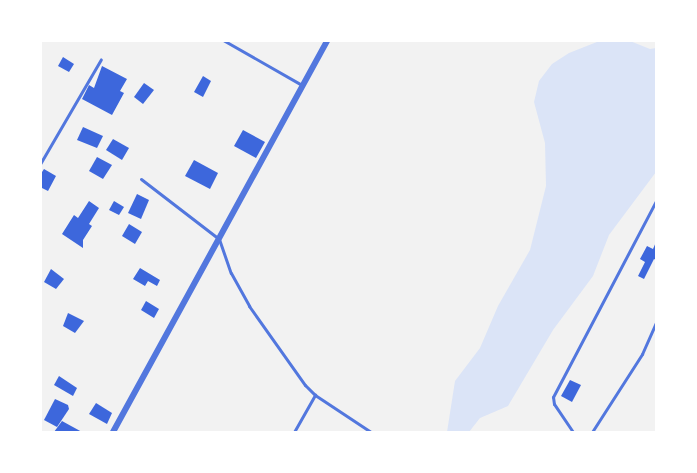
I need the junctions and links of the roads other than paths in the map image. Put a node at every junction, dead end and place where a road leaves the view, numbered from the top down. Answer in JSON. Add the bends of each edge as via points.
{"nodes":[{"id":1,"x":223,"y":40,"type":"edge"},
{"id":2,"x":328,"y":40,"type":"edge"},
{"id":3,"x":101,"y":59,"type":"dead end"},
{"id":4,"x":303,"y":85,"type":"junction"},
{"id":5,"x":40,"y":164,"type":"edge"},
{"id":6,"x":141,"y":179,"type":"dead end"},
{"id":7,"x":657,"y":201,"type":"edge"},
{"id":8,"x":219,"y":239,"type":"junction"},
{"id":9,"x":657,"y":323,"type":"edge"},
{"id":10,"x":315,"y":395,"type":"junction"},
{"id":11,"x":113,"y":432,"type":"edge"},
{"id":12,"x":294,"y":432,"type":"edge"},
{"id":13,"x":371,"y":432,"type":"edge"},
{"id":14,"x":573,"y":432,"type":"edge"},
{"id":15,"x":592,"y":432,"type":"edge"}],
"edges":[{"from":1,"to":4,"type":"lane"},
{"from":2,"to":4,"type":"street"},
{"from":3,"to":5,"type":"lane"},
{"from":4,"to":8,"type":"street"},
{"from":6,"to":8,"type":"lane"},
{"from":7,"to":14,"type":"lane","via":[[553,397]]},
{"from":8,"to":10,"type":"lane","via":[[249,306]]},
{"from":8,"to":11,"type":"street"},
{"from":9,"to":15,"type":"lane"},
{"from":10,"to":12,"type":"lane"},
{"from":10,"to":13,"type":"lane"}]}
